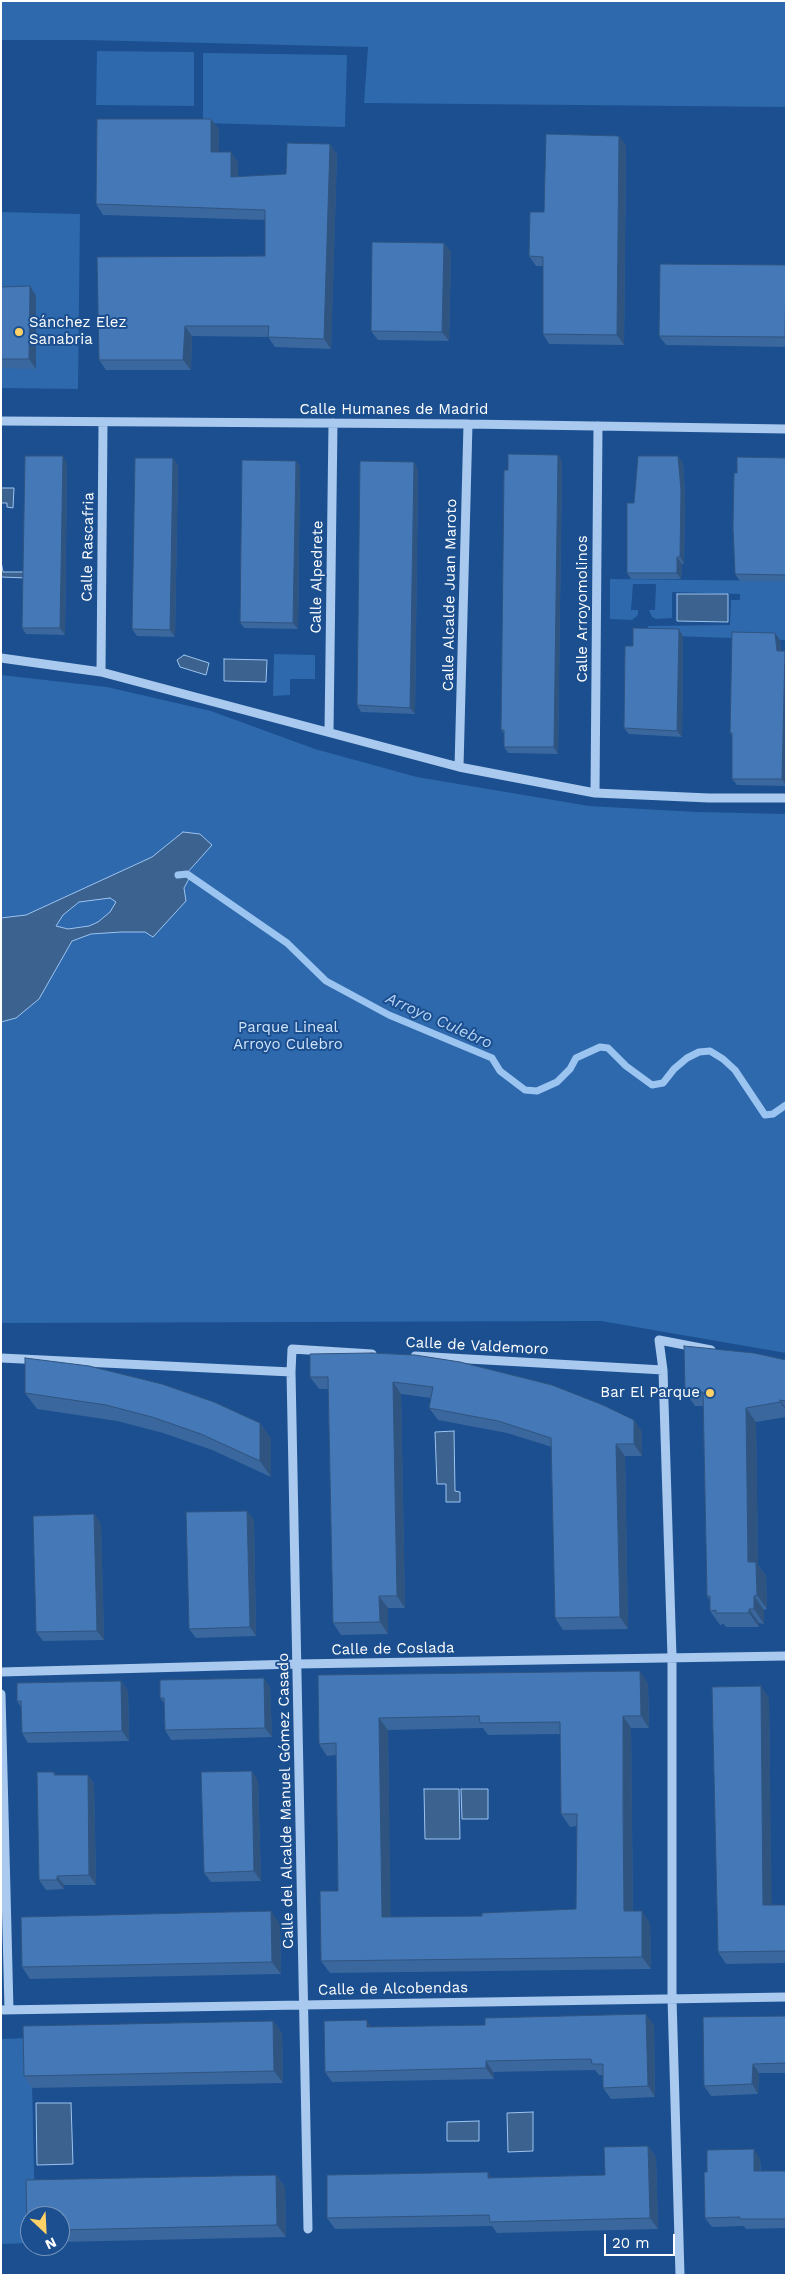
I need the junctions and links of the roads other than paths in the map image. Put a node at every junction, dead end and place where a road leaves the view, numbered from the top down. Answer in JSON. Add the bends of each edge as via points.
{"nodes":[{"id":1,"x":1,"y":421,"type":"edge"},
{"id":2,"x":103,"y":423,"type":"junction"},
{"id":3,"x":333,"y":423,"type":"junction"},
{"id":4,"x":468,"y":424,"type":"junction"},
{"id":5,"x":598,"y":426,"type":"junction"},
{"id":6,"x":786,"y":430,"type":"edge"},
{"id":7,"x":1,"y":658,"type":"edge"},
{"id":8,"x":101,"y":672,"type":"junction"},
{"id":9,"x":329,"y":732,"type":"junction"},
{"id":10,"x":459,"y":767,"type":"junction"},
{"id":11,"x":595,"y":793,"type":"junction"},
{"id":12,"x":786,"y":798,"type":"edge"},
{"id":13,"x":717,"y":1351,"type":"edge"},
{"id":14,"x":380,"y":1354,"type":"edge"},
{"id":15,"x":409,"y":1356,"type":"edge"},
{"id":16,"x":1,"y":1358,"type":"edge"},
{"id":17,"x":663,"y":1370,"type":"junction"},
{"id":18,"x":291,"y":1372,"type":"junction"},
{"id":19,"x":786,"y":1656,"type":"edge"},
{"id":20,"x":672,"y":1657,"type":"junction"},
{"id":21,"x":297,"y":1664,"type":"junction"},
{"id":22,"x":1,"y":1672,"type":"edge"},
{"id":23,"x":1,"y":1694,"type":"edge"},
{"id":24,"x":786,"y":1997,"type":"edge"},
{"id":25,"x":672,"y":1998,"type":"junction"},
{"id":26,"x":303,"y":2005,"type":"junction"},
{"id":27,"x":5,"y":2010,"type":"edge"},
{"id":28,"x":308,"y":2229,"type":"dead end"},
{"id":29,"x":680,"y":2275,"type":"edge"}],
"edges":[{"from":1,"to":2,"type":"street","name":"Calle Humanes de Madrid"},
{"from":2,"to":3,"type":"street","name":"Calle Humanes de Madrid"},
{"from":2,"to":8,"type":"street","name":"Calle Rascafria"},
{"from":3,"to":4,"type":"street","name":"Calle Humanes de Madrid"},
{"from":3,"to":9,"type":"street","name":"Calle Alpedrete"},
{"from":4,"to":5,"type":"street","name":"Calle Humanes de Madrid"},
{"from":4,"to":10,"type":"street","name":"Calle Alcalde Juan Maroto"},
{"from":5,"to":6,"type":"street","name":"Calle Humanes de Madrid"},
{"from":5,"to":11,"type":"street","name":"Calle Arroyomolinos"},
{"from":7,"to":8,"type":"street"},
{"from":8,"to":9,"type":"street"},
{"from":9,"to":10,"type":"street"},
{"from":10,"to":11,"type":"street"},
{"from":11,"to":12,"type":"street"},
{"from":13,"to":17,"type":"street","via":[[659,1340]]},
{"from":14,"to":18,"type":"street","via":[[292,1349]]},
{"from":15,"to":17,"type":"street","name":"Calle de Valdemoro"},
{"from":16,"to":18,"type":"street"},
{"from":17,"to":20,"type":"street"},
{"from":18,"to":21,"type":"street","name":"Calle del Alcalde Manuel Gómez Casado"},
{"from":19,"to":20,"type":"street","name":"Calle de Coslada"},
{"from":20,"to":21,"type":"street","name":"Calle de Coslada"},
{"from":20,"to":25,"type":"street"},
{"from":21,"to":22,"type":"street","name":"Calle de Coslada"},
{"from":21,"to":26,"type":"street","name":"Calle del Alcalde Manuel Gómez Casado"},
{"from":23,"to":27,"type":"street"},
{"from":24,"to":25,"type":"street","name":"Calle de Alcobendas"},
{"from":25,"to":26,"type":"street","name":"Calle de Alcobendas"},
{"from":25,"to":29,"type":"street"},
{"from":26,"to":27,"type":"street","name":"Calle de Alcobendas"},
{"from":26,"to":28,"type":"street","name":"Calle del Alcalde Manuel Gómez Casado"}]}
